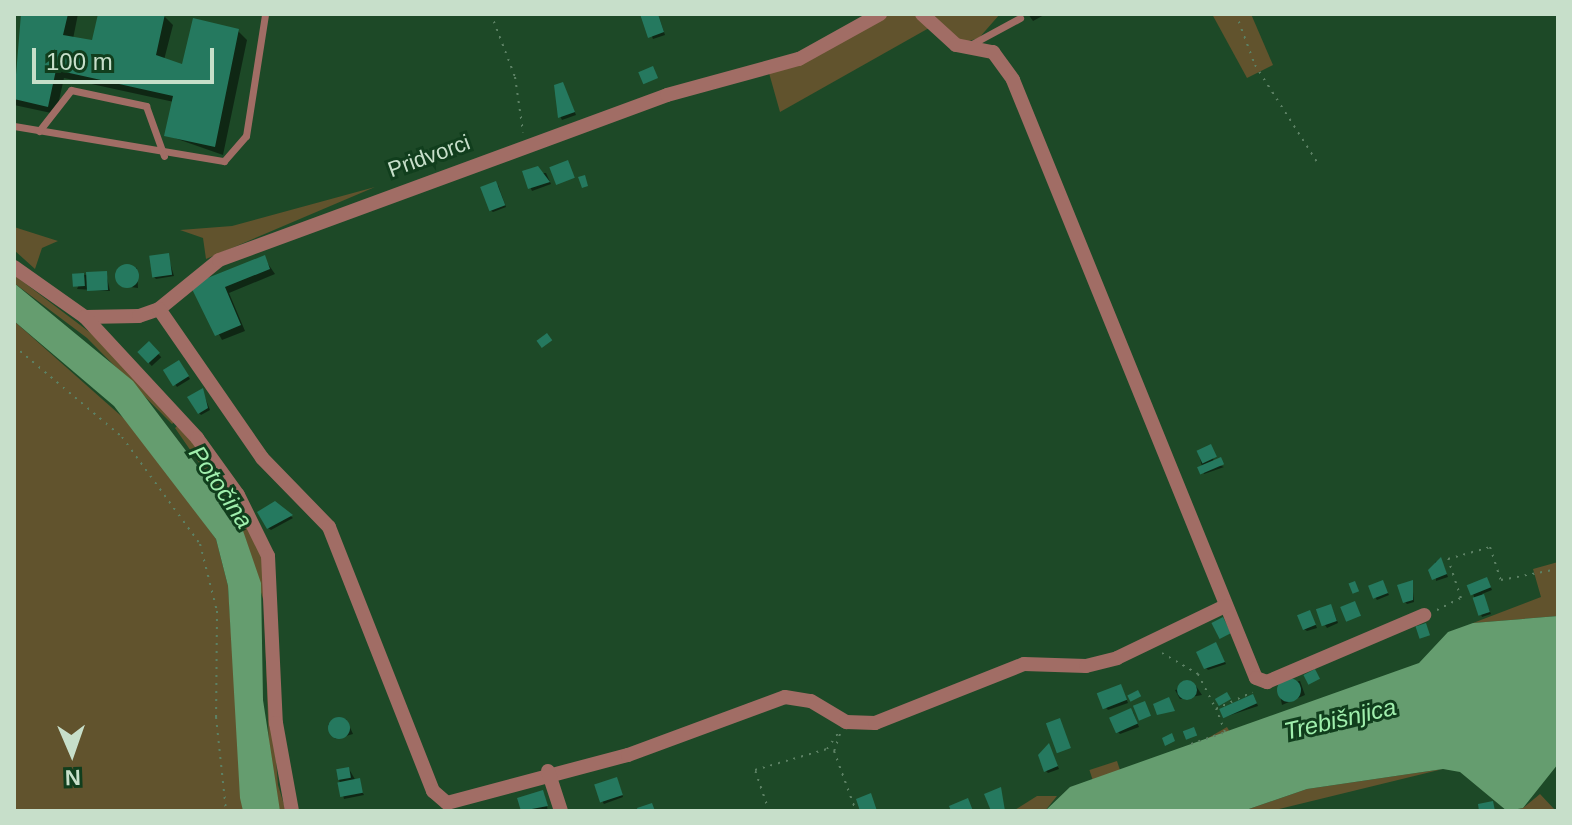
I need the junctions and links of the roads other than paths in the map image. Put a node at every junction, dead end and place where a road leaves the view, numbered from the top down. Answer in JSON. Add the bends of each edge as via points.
{"nodes":[{"id":1,"x":265,"y":14,"type":"edge"},
{"id":2,"x":880,"y":14,"type":"edge"},
{"id":3,"x":922,"y":14,"type":"edge"},
{"id":4,"x":1020,"y":18,"type":"dead end"},
{"id":5,"x":956,"y":45,"type":"junction"},
{"id":6,"x":14,"y":126,"type":"edge"},
{"id":7,"x":39,"y":131,"type":"junction"},
{"id":8,"x":164,"y":156,"type":"junction"},
{"id":9,"x":14,"y":267,"type":"edge"},
{"id":10,"x":159,"y":309,"type":"junction"},
{"id":11,"x":85,"y":317,"type":"junction"},
{"id":12,"x":1225,"y":606,"type":"junction"},
{"id":13,"x":1424,"y":615,"type":"road end"},
{"id":14,"x":548,"y":771,"type":"junction"},
{"id":15,"x":292,"y":811,"type":"edge"},
{"id":16,"x":561,"y":811,"type":"edge"}],
"edges":[{"from":1,"to":8,"type":"lane","via":[[241,146],[209,164]]},
{"from":2,"to":10,"type":"street","name":"Pridvorci","via":[[799,59],[524,145],[219,260]]},
{"from":3,"to":5,"type":"street"},
{"from":4,"to":5,"type":"lane","via":[[976,44]]},
{"from":5,"to":12,"type":"street","via":[[993,52],[1013,80]]},
{"from":6,"to":7,"type":"lane"},
{"from":7,"to":8,"type":"lane"},
{"from":7,"to":8,"type":"lane","via":[[71,90],[146,106]]},
{"from":9,"to":11,"type":"street"},
{"from":10,"to":11,"type":"street","name":"Pridvorci","via":[[117,320]]},
{"from":10,"to":14,"type":"street","via":[[262,458],[329,527],[433,791],[463,804]]},
{"from":11,"to":15,"type":"street","via":[[197,438],[238,495],[268,556],[276,723]]},
{"from":12,"to":13,"type":"street","via":[[1260,682]]},
{"from":12,"to":14,"type":"street","via":[[1148,644],[1086,666],[1024,664],[875,723],[846,722],[811,701],[785,697],[628,755]]},
{"from":14,"to":16,"type":"street"}]}
